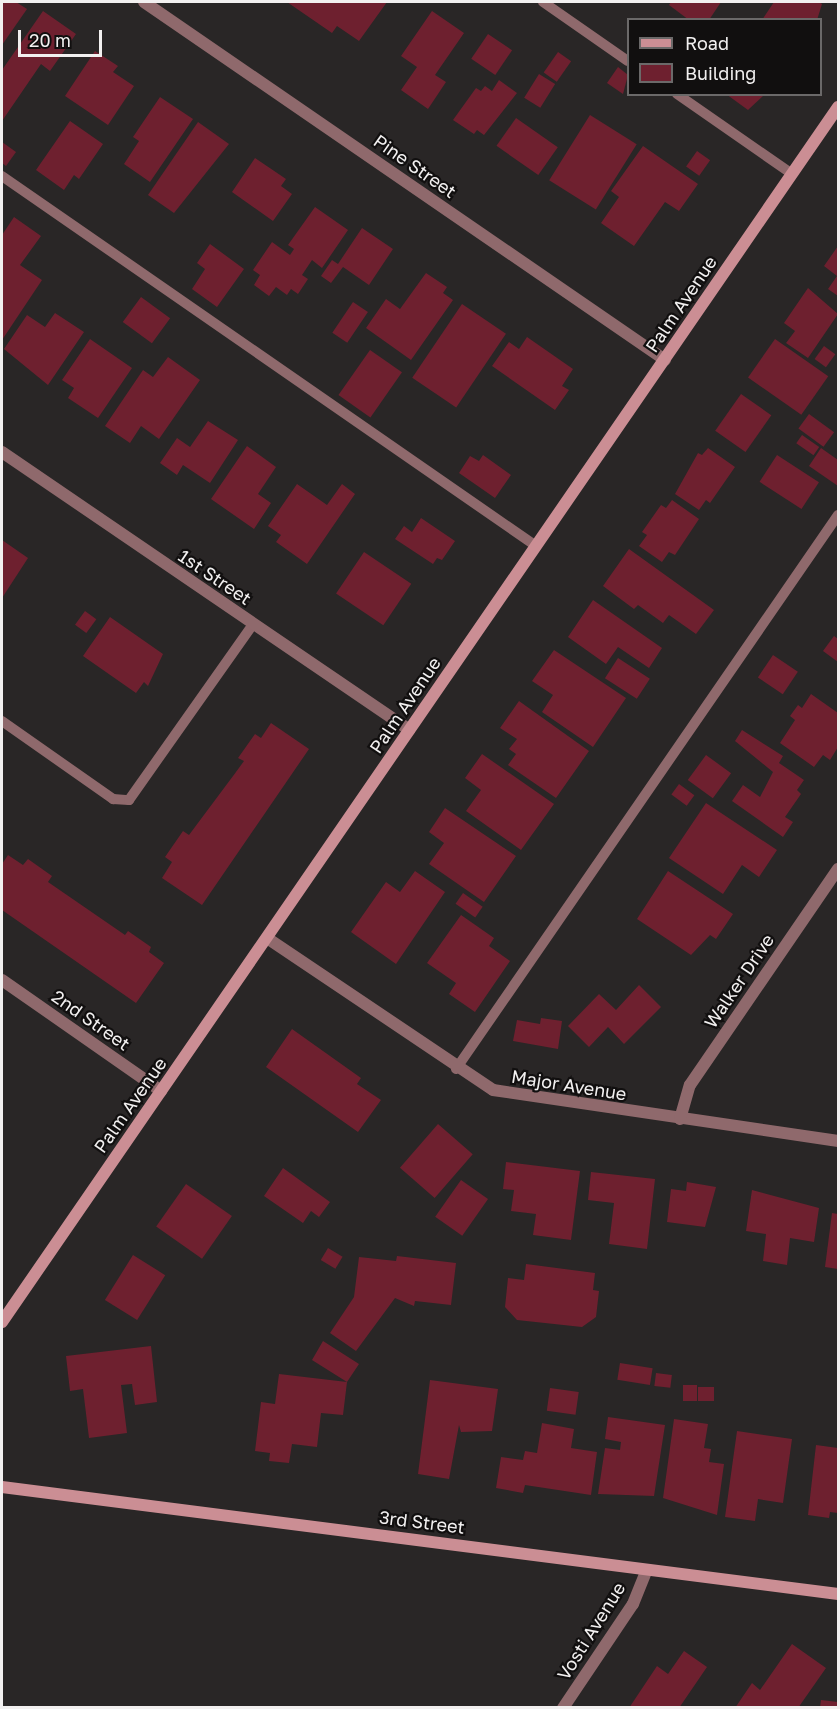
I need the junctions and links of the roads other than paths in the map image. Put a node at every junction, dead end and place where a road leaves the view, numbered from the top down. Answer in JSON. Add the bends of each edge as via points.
{"nodes":[{"id":1,"x":144,"y":2,"type":"edge"},
{"id":2,"x":543,"y":2,"type":"edge"},
{"id":3,"x":627,"y":60,"type":"edge"},
{"id":4,"x":680,"y":96,"type":"edge"},
{"id":5,"x":838,"y":107,"type":"edge"},
{"id":6,"x":792,"y":174,"type":"junction"},
{"id":7,"x":2,"y":176,"type":"edge"},
{"id":8,"x":665,"y":360,"type":"junction"},
{"id":9,"x":2,"y":452,"type":"edge"},
{"id":10,"x":838,"y":515,"type":"edge"},
{"id":11,"x":536,"y":546,"type":"junction"},
{"id":12,"x":253,"y":624,"type":"junction"},
{"id":13,"x":2,"y":721,"type":"edge"},
{"id":14,"x":410,"y":730,"type":"junction"},
{"id":15,"x":838,"y":869,"type":"edge"},
{"id":16,"x":267,"y":938,"type":"junction"},
{"id":17,"x":2,"y":980,"type":"edge"},
{"id":18,"x":456,"y":1069,"type":"junction"},
{"id":19,"x":161,"y":1090,"type":"junction"},
{"id":20,"x":680,"y":1119,"type":"junction"},
{"id":21,"x":838,"y":1141,"type":"edge"},
{"id":22,"x":2,"y":1322,"type":"edge"},
{"id":23,"x":2,"y":1487,"type":"edge"},
{"id":24,"x":646,"y":1571,"type":"junction"},
{"id":25,"x":838,"y":1594,"type":"edge"},
{"id":26,"x":563,"y":1707,"type":"edge"}],
"edges":[{"from":1,"to":8,"type":"street","name":"Pine Street"},
{"from":2,"to":3,"type":"lane"},
{"from":4,"to":6,"type":"lane"},
{"from":5,"to":6,"type":"street","name":"Palm Avenue"},
{"from":6,"to":8,"type":"street","name":"Palm Avenue"},
{"from":7,"to":11,"type":"lane"},
{"from":8,"to":11,"type":"street","name":"Palm Avenue"},
{"from":9,"to":12,"type":"street","name":"1st Street"},
{"from":10,"to":18,"type":"lane"},
{"from":11,"to":14,"type":"street","name":"Palm Avenue"},
{"from":12,"to":13,"type":"lane","via":[[129,800],[113,799]]},
{"from":12,"to":14,"type":"street","name":"1st Street"},
{"from":14,"to":16,"type":"street","name":"Palm Avenue"},
{"from":15,"to":20,"type":"street","name":"Walker Drive","via":[[690,1084]]},
{"from":16,"to":18,"type":"street","name":"Major Avenue"},
{"from":16,"to":19,"type":"street","name":"Palm Avenue"},
{"from":17,"to":19,"type":"street","name":"2nd Street"},
{"from":18,"to":20,"type":"street","name":"Major Avenue","via":[[506,1094]]},
{"from":19,"to":22,"type":"street","name":"Palm Avenue"},
{"from":20,"to":21,"type":"street","name":"Major Avenue"},
{"from":23,"to":24,"type":"street","name":"3rd Street"},
{"from":24,"to":25,"type":"street","name":"3rd Street"},
{"from":24,"to":26,"type":"street","name":"Vosti Avenue","via":[[633,1604]]}]}
